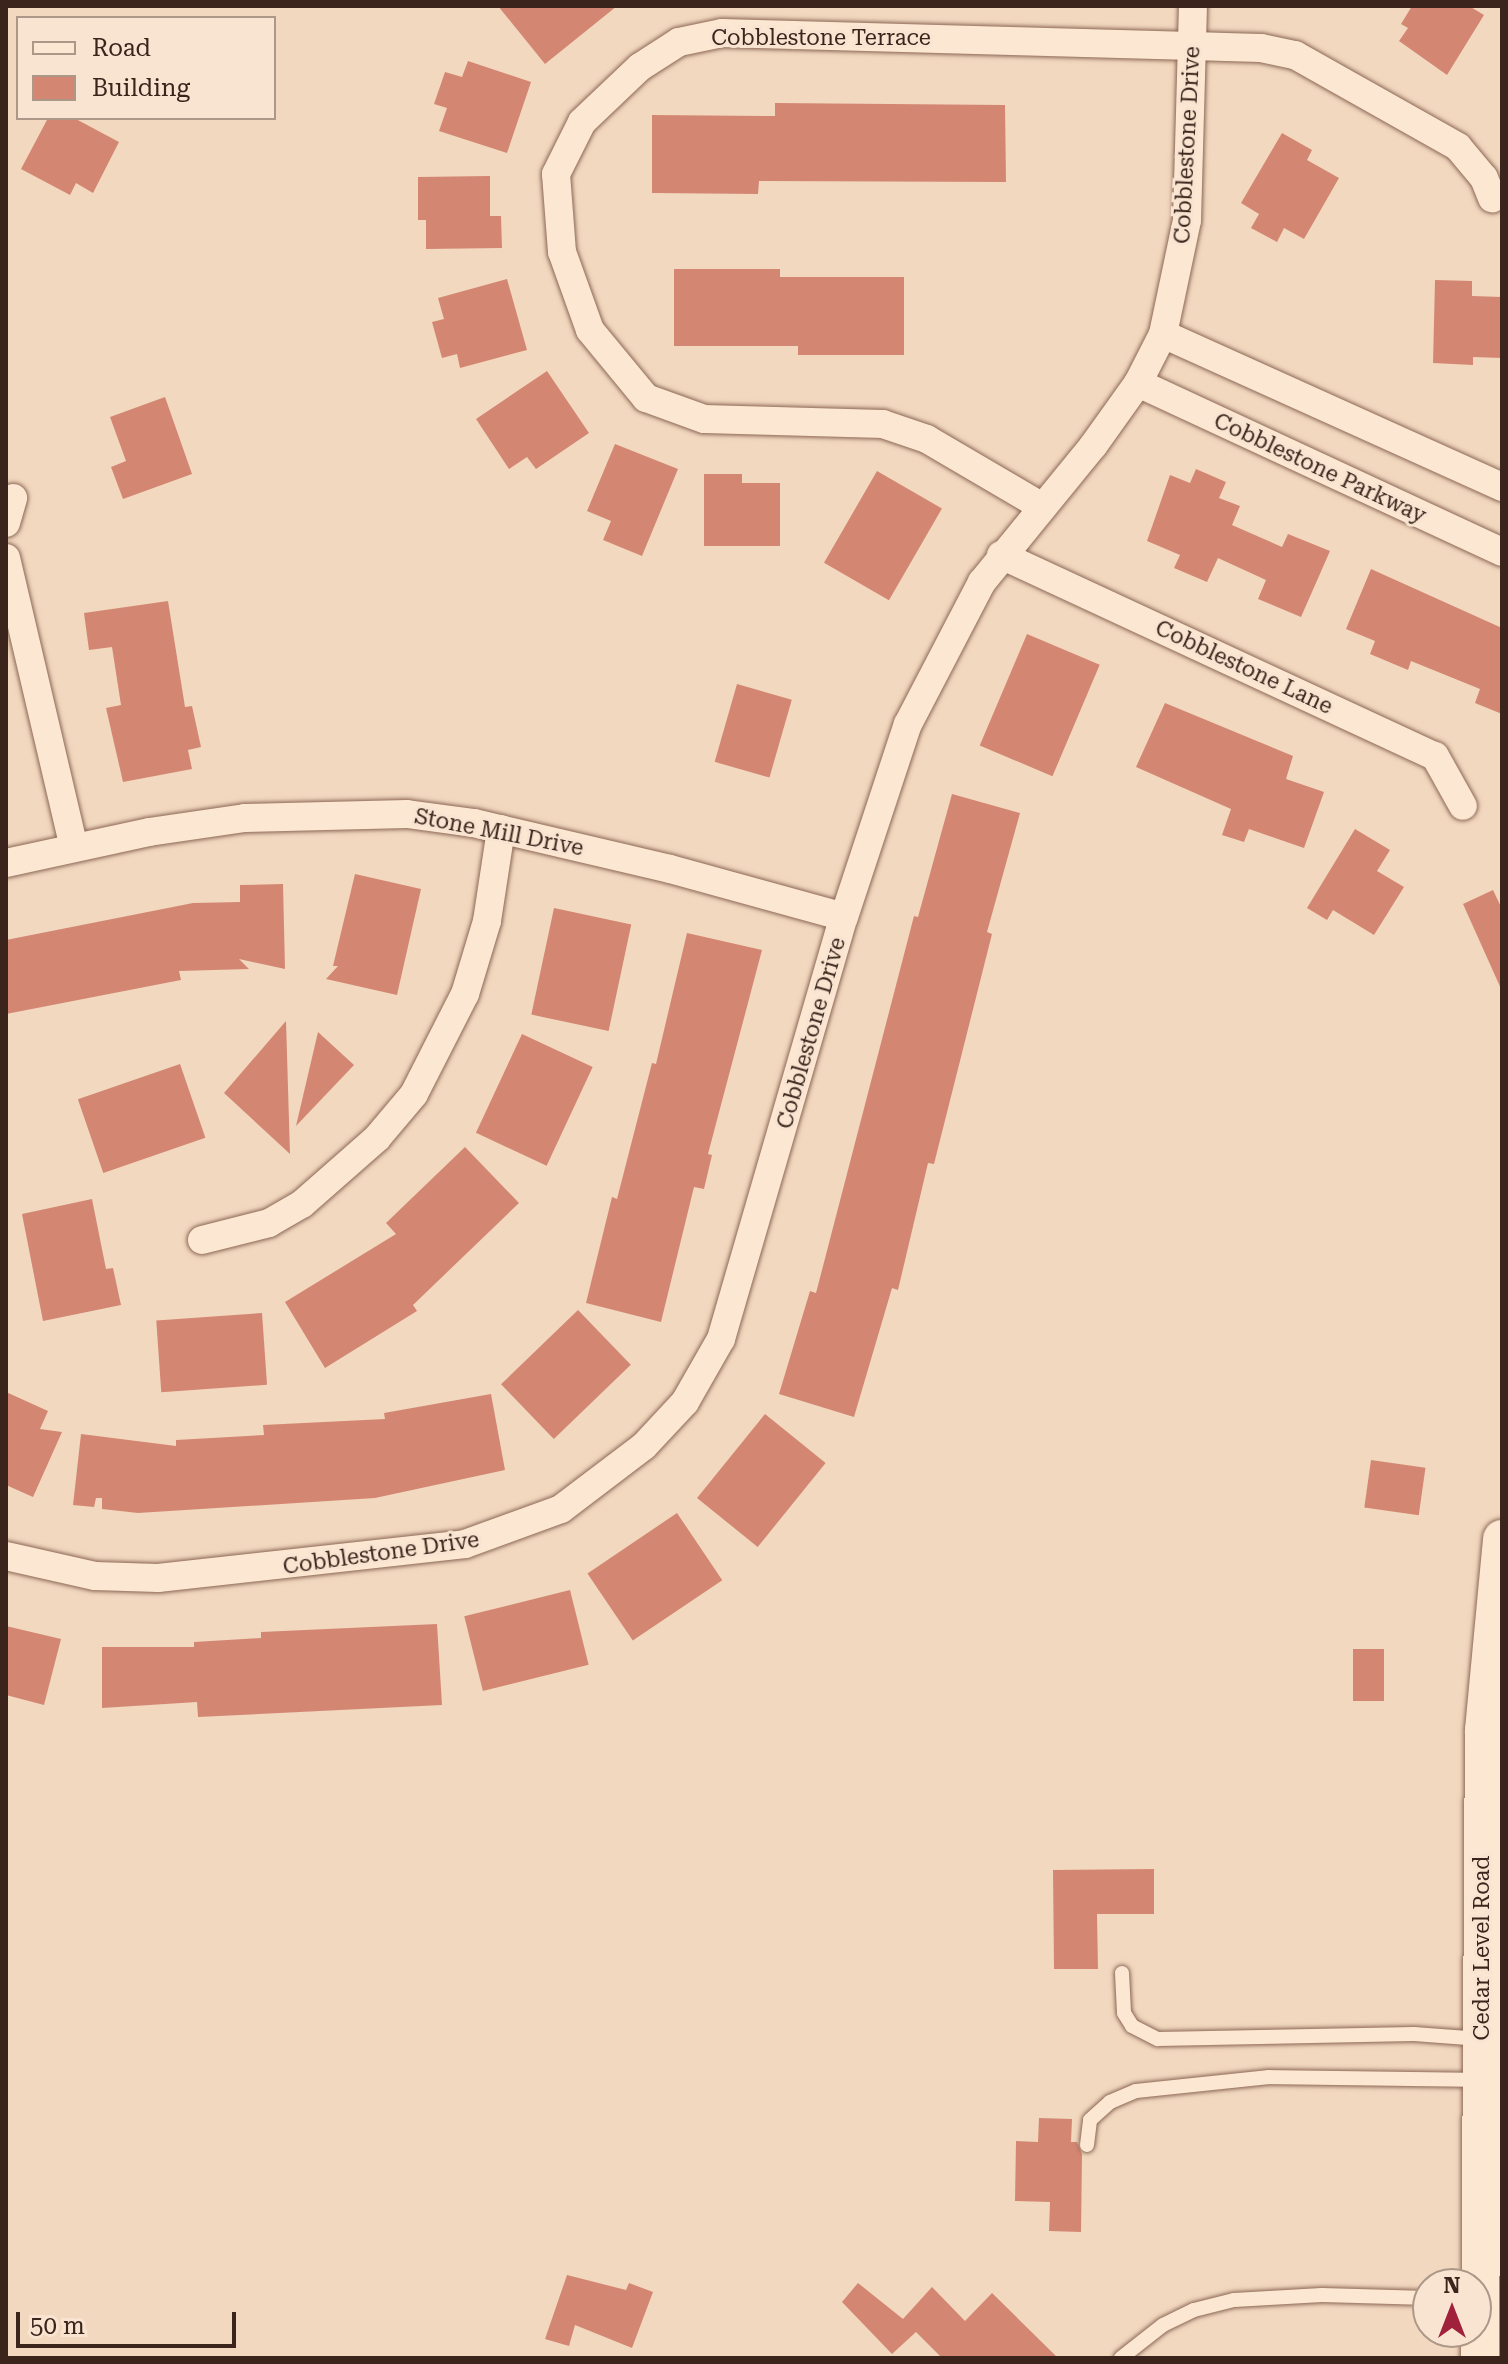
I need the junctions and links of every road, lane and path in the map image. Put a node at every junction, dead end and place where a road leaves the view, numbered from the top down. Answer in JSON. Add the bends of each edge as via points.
{"nodes":[{"id":1,"x":1193,"y":6,"type":"edge"},
{"id":2,"x":1193,"y":44,"type":"junction"},
{"id":3,"x":1492,"y":198,"type":"dead end"},
{"id":4,"x":1163,"y":334,"type":"junction"},
{"id":5,"x":1138,"y":383,"type":"junction"},
{"id":6,"x":1502,"y":487,"type":"edge"},
{"id":7,"x":1041,"y":506,"type":"junction"},
{"id":8,"x":1502,"y":552,"type":"edge"},
{"id":9,"x":1001,"y":555,"type":"junction"},
{"id":10,"x":6,"y":558,"type":"edge"},
{"id":11,"x":1463,"y":806,"type":"dead end"},
{"id":12,"x":501,"y":829,"type":"junction"},
{"id":13,"x":74,"y":847,"type":"junction"},
{"id":14,"x":6,"y":863,"type":"edge"},
{"id":15,"x":844,"y":917,"type":"junction"},
{"id":16,"x":202,"y":1240,"type":"dead end"},
{"id":17,"x":1502,"y":1539,"type":"edge"},
{"id":18,"x":6,"y":1556,"type":"edge"},
{"id":19,"x":1491,"y":1938,"type":"edge"},
{"id":20,"x":1122,"y":1973,"type":"dead end"},
{"id":21,"x":1481,"y":2039,"type":"junction"},
{"id":22,"x":1481,"y":2081,"type":"junction"},
{"id":23,"x":1087,"y":2145,"type":"dead end"},
{"id":24,"x":1478,"y":2268,"type":"edge"},
{"id":25,"x":1412,"y":2298,"type":"edge"},
{"id":26,"x":1121,"y":2358,"type":"edge"}],
"edges":[{"from":1,"to":2,"type":"street","name":"Cobblestone Drive"},
{"from":2,"to":3,"type":"street","name":"Cobblestone Terrace","via":[[1295,55],[1458,147],[1484,178]]},
{"from":2,"to":4,"type":"street","name":"Cobblestone Drive","via":[[1187,220]]},
{"from":2,"to":7,"type":"street","name":"Cobblestone Terrace","via":[[722,33],[679,42],[609,92],[582,122],[556,174],[562,252],[590,330],[646,398],[704,419],[883,424],[927,439]]},
{"from":4,"to":5,"type":"street","name":"Cobblestone Drive"},
{"from":4,"to":6,"type":"street"},
{"from":5,"to":7,"type":"street","name":"Cobblestone Drive"},
{"from":5,"to":8,"type":"street","name":"Cobblestone Parkway"},
{"from":7,"to":9,"type":"street","name":"Cobblestone Drive"},
{"from":9,"to":11,"type":"street","name":"Cobblestone Lane","via":[[1435,756]]},
{"from":9,"to":15,"type":"street","name":"Cobblestone Drive","via":[[940,654],[908,724]]},
{"from":10,"to":13,"type":"street"},
{"from":12,"to":13,"type":"street","name":"Stone Mill Drive","via":[[407,814],[339,812],[245,818]]},
{"from":12,"to":15,"type":"street","name":"Stone Mill Drive"},
{"from":12,"to":16,"type":"street","via":[[487,921],[465,994],[414,1094],[377,1138],[302,1204],[269,1223]]},
{"from":13,"to":14,"type":"street","name":"Stone Mill Drive"},
{"from":15,"to":18,"type":"street","name":"Cobblestone Drive","via":[[721,1339],[685,1402],[599,1484],[515,1530],[465,1544],[373,1558],[158,1578],[95,1576]]},
{"from":17,"to":19,"type":"main road","name":"Cedar Level Road","via":[[1487,1670]]},
{"from":19,"to":21,"type":"main road","name":"Cedar Level Road"},
{"from":20,"to":21,"type":"lane","via":[[1124,2013],[1132,2026],[1158,2039],[1414,2034]]},
{"from":21,"to":22,"type":"main road","name":"Cedar Level Road"},
{"from":22,"to":23,"type":"lane","via":[[1269,2077],[1136,2091],[1110,2102],[1090,2120]]},
{"from":22,"to":24,"type":"main road","name":"Cedar Level Road"},
{"from":25,"to":26,"type":"lane","via":[[1234,2300],[1163,2325]]}]}
